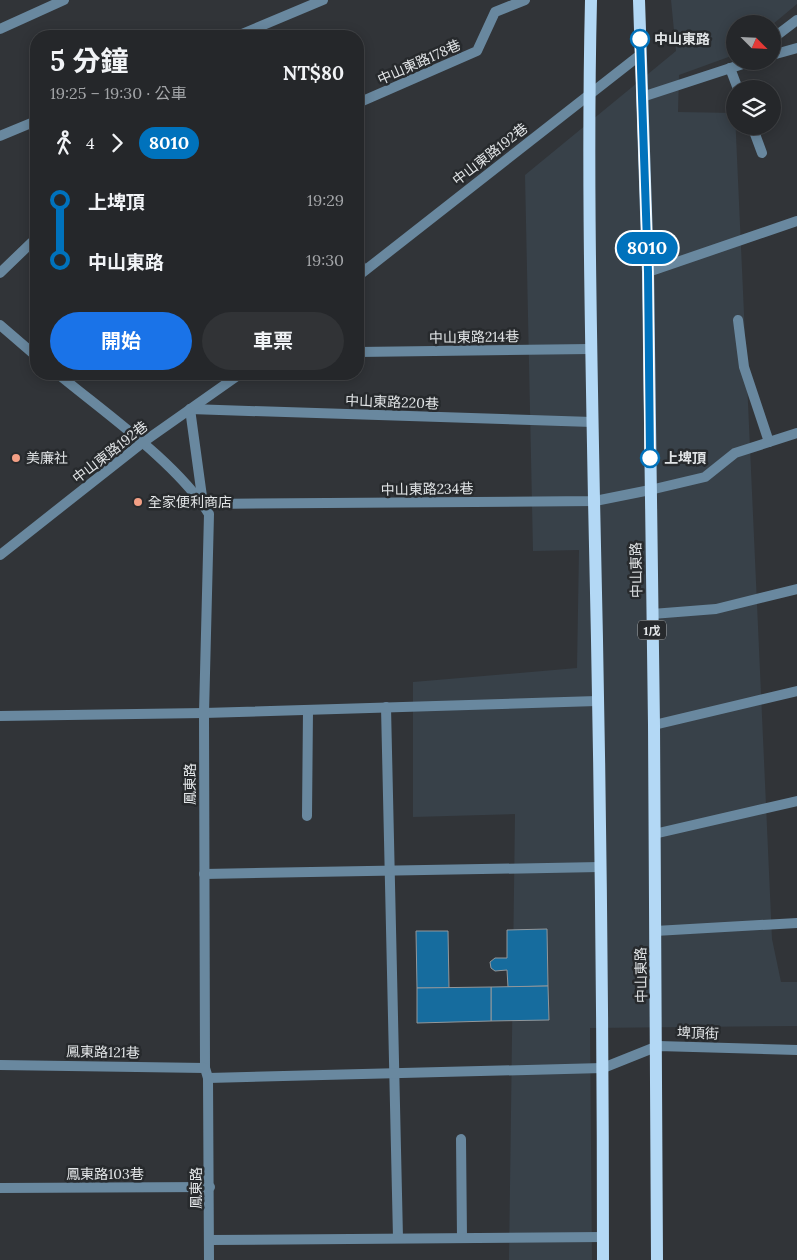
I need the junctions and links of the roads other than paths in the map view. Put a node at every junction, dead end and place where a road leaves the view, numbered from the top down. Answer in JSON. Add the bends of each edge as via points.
{"nodes":[{"id":1,"x":64,"y":0,"type":"edge"},
{"id":2,"x":322,"y":0,"type":"edge"},
{"id":3,"x":525,"y":0,"type":"edge"},
{"id":4,"x":592,"y":0,"type":"edge"},
{"id":5,"x":639,"y":0,"type":"edge"},
{"id":6,"x":797,"y":20,"type":"edge"},
{"id":7,"x":0,"y":29,"type":"edge"},
{"id":8,"x":250,"y":30,"type":"edge"},
{"id":9,"x":781,"y":32,"type":"edge"},
{"id":10,"x":797,"y":48,"type":"edge"},
{"id":11,"x":781,"y":52,"type":"edge"},
{"id":12,"x":640,"y":55,"type":"junction"},
{"id":13,"x":726,"y":69,"type":"edge"},
{"id":14,"x":589,"y":94,"type":"junction"},
{"id":15,"x":642,"y":97,"type":"junction"},
{"id":16,"x":364,"y":100,"type":"edge"},
{"id":17,"x":30,"y":124,"type":"edge"},
{"id":18,"x":755,"y":135,"type":"edge"},
{"id":19,"x":0,"y":136,"type":"edge"},
{"id":20,"x":762,"y":153,"type":"dead end"},
{"id":21,"x":797,"y":221,"type":"edge"},
{"id":22,"x":30,"y":246,"type":"edge"},
{"id":23,"x":364,"y":270,"type":"edge"},
{"id":24,"x":648,"y":272,"type":"junction"},
{"id":25,"x":0,"y":273,"type":"edge"},
{"id":26,"x":738,"y":320,"type":"dead end"},
{"id":27,"x":0,"y":325,"type":"edge"},
{"id":28,"x":590,"y":349,"type":"junction"},
{"id":29,"x":30,"y":351,"type":"edge"},
{"id":30,"x":364,"y":352,"type":"edge"},
{"id":31,"x":65,"y":380,"type":"edge"},
{"id":32,"x":231,"y":380,"type":"edge"},
{"id":33,"x":190,"y":409,"type":"junction"},
{"id":34,"x":592,"y":422,"type":"junction"},
{"id":35,"x":797,"y":433,"type":"edge"},
{"id":36,"x":769,"y":442,"type":"junction"},
{"id":37,"x":142,"y":443,"type":"junction"},
{"id":38,"x":650,"y":490,"type":"junction"},
{"id":39,"x":594,"y":501,"type":"junction"},
{"id":40,"x":203,"y":504,"type":"junction"},
{"id":41,"x":0,"y":555,"type":"edge"},
{"id":42,"x":797,"y":589,"type":"edge"},
{"id":43,"x":652,"y":614,"type":"junction"},
{"id":44,"x":797,"y":691,"type":"edge"},
{"id":45,"x":597,"y":701,"type":"junction"},
{"id":46,"x":386,"y":707,"type":"junction"},
{"id":47,"x":308,"y":710,"type":"junction"},
{"id":48,"x":204,"y":713,"type":"junction"},
{"id":49,"x":0,"y":716,"type":"edge"},
{"id":50,"x":654,"y":725,"type":"junction"},
{"id":51,"x":797,"y":801,"type":"edge"},
{"id":52,"x":306,"y":816,"type":"dead end"},
{"id":53,"x":654,"y":834,"type":"junction"},
{"id":54,"x":600,"y":867,"type":"junction"},
{"id":55,"x":389,"y":871,"type":"junction"},
{"id":56,"x":204,"y":874,"type":"junction"},
{"id":57,"x":797,"y":923,"type":"edge"},
{"id":58,"x":655,"y":931,"type":"junction"},
{"id":59,"x":658,"y":1046,"type":"junction"},
{"id":60,"x":797,"y":1050,"type":"edge"},
{"id":61,"x":0,"y":1064,"type":"edge"},
{"id":62,"x":603,"y":1068,"type":"junction"},
{"id":63,"x":206,"y":1073,"type":"junction"},
{"id":64,"x":394,"y":1074,"type":"junction"},
{"id":65,"x":461,"y":1139,"type":"dead end"},
{"id":66,"x":210,"y":1186,"type":"junction"},
{"id":67,"x":0,"y":1188,"type":"edge"},
{"id":68,"x":398,"y":1238,"type":"junction"},
{"id":69,"x":462,"y":1238,"type":"junction"},
{"id":70,"x":603,"y":1238,"type":"junction"},
{"id":71,"x":209,"y":1240,"type":"junction"},
{"id":72,"x":209,"y":1260,"type":"edge"},
{"id":73,"x":603,"y":1260,"type":"edge"},
{"id":74,"x":657,"y":1260,"type":"edge"}],
"edges":[{"from":1,"to":7,"type":"street"},
{"from":2,"to":8,"type":"street"},
{"from":3,"to":16,"type":"street","name":"中山東路178巷","via":[[495,12],[476,51]]},
{"from":4,"to":14,"type":"main road"},
{"from":5,"to":12,"type":"main road","name":"中山東路","number":"1戊"},
{"from":6,"to":9,"type":"street"},
{"from":10,"to":11,"type":"street"},
{"from":12,"to":14,"type":"street","name":"中山東路192巷"},
{"from":12,"to":15,"type":"main road","name":"中山東路","number":"1戊"},
{"from":13,"to":15,"type":"street"},
{"from":14,"to":23,"type":"street","name":"中山東路192巷"},
{"from":14,"to":28,"type":"main road"},
{"from":15,"to":24,"type":"main road","name":"中山東路","number":"1戊"},
{"from":17,"to":19,"type":"street"},
{"from":18,"to":20,"type":"street"},
{"from":21,"to":24,"type":"street"},
{"from":22,"to":25,"type":"street"},
{"from":24,"to":38,"type":"main road","name":"中山東路","number":"1戊"},
{"from":26,"to":36,"type":"street","via":[[744,367]]},
{"from":27,"to":29,"type":"street"},
{"from":28,"to":30,"type":"street","name":"中山東路214巷"},
{"from":28,"to":34,"type":"main road"},
{"from":31,"to":37,"type":"street","name":"鳳東路"},
{"from":32,"to":33,"type":"street","name":"中山東路192巷"},
{"from":33,"to":34,"type":"street","name":"中山東路220巷"},
{"from":33,"to":37,"type":"street","name":"中山東路192巷"},
{"from":33,"to":40,"type":"street"},
{"from":34,"to":39,"type":"main road"},
{"from":35,"to":36,"type":"street","name":"中山東路234巷"},
{"from":36,"to":38,"type":"street","name":"中山東路234巷","via":[[735,453],[705,477]]},
{"from":37,"to":40,"type":"street","name":"鳳東路"},
{"from":37,"to":41,"type":"street","name":"中山東路192巷"},
{"from":38,"to":39,"type":"street","name":"中山東路234巷"},
{"from":38,"to":43,"type":"main road","name":"中山東路","number":"1戊"},
{"from":39,"to":40,"type":"street","name":"中山東路234巷"},
{"from":39,"to":45,"type":"main road"},
{"from":40,"to":48,"type":"street","name":"鳳東路","via":[[209,514]]},
{"from":42,"to":43,"type":"street","via":[[716,609]]},
{"from":43,"to":50,"type":"main road","name":"中山東路","number":"1戊"},
{"from":44,"to":50,"type":"street"},
{"from":45,"to":46,"type":"street"},
{"from":45,"to":54,"type":"main road"},
{"from":46,"to":47,"type":"street"},
{"from":46,"to":55,"type":"street"},
{"from":47,"to":48,"type":"street"},
{"from":47,"to":52,"type":"street"},
{"from":48,"to":49,"type":"street"},
{"from":48,"to":56,"type":"street","name":"鳳東路"},
{"from":50,"to":53,"type":"main road","name":"中山東路","number":"1戊"},
{"from":51,"to":53,"type":"street"},
{"from":53,"to":58,"type":"main road","name":"中山東路","number":"1戊"},
{"from":54,"to":55,"type":"street"},
{"from":54,"to":62,"type":"main road"},
{"from":55,"to":56,"type":"street"},
{"from":55,"to":64,"type":"street"},
{"from":56,"to":63,"type":"street","name":"鳳東路"},
{"from":57,"to":58,"type":"street"},
{"from":58,"to":59,"type":"main road","name":"中山東路","number":"1戊"},
{"from":59,"to":60,"type":"street","name":"埤頂街"},
{"from":59,"to":62,"type":"street","name":"埤頂街"},
{"from":59,"to":74,"type":"main road","name":"中山東路","number":"1戊"},
{"from":61,"to":63,"type":"street","name":"鳳東路121巷"},
{"from":62,"to":64,"type":"street","name":"鳳東路121巷"},
{"from":62,"to":70,"type":"main road"},
{"from":63,"to":64,"type":"street","name":"鳳東路121巷"},
{"from":63,"to":66,"type":"street","name":"鳳東路"},
{"from":64,"to":68,"type":"street"},
{"from":65,"to":69,"type":"street"},
{"from":66,"to":67,"type":"street","name":"鳳東路103巷"},
{"from":66,"to":71,"type":"street","name":"鳳東路"},
{"from":68,"to":69,"type":"street"},
{"from":68,"to":71,"type":"street"},
{"from":69,"to":70,"type":"street"},
{"from":70,"to":73,"type":"main road"},
{"from":71,"to":72,"type":"street","name":"鳳東路"}]}
